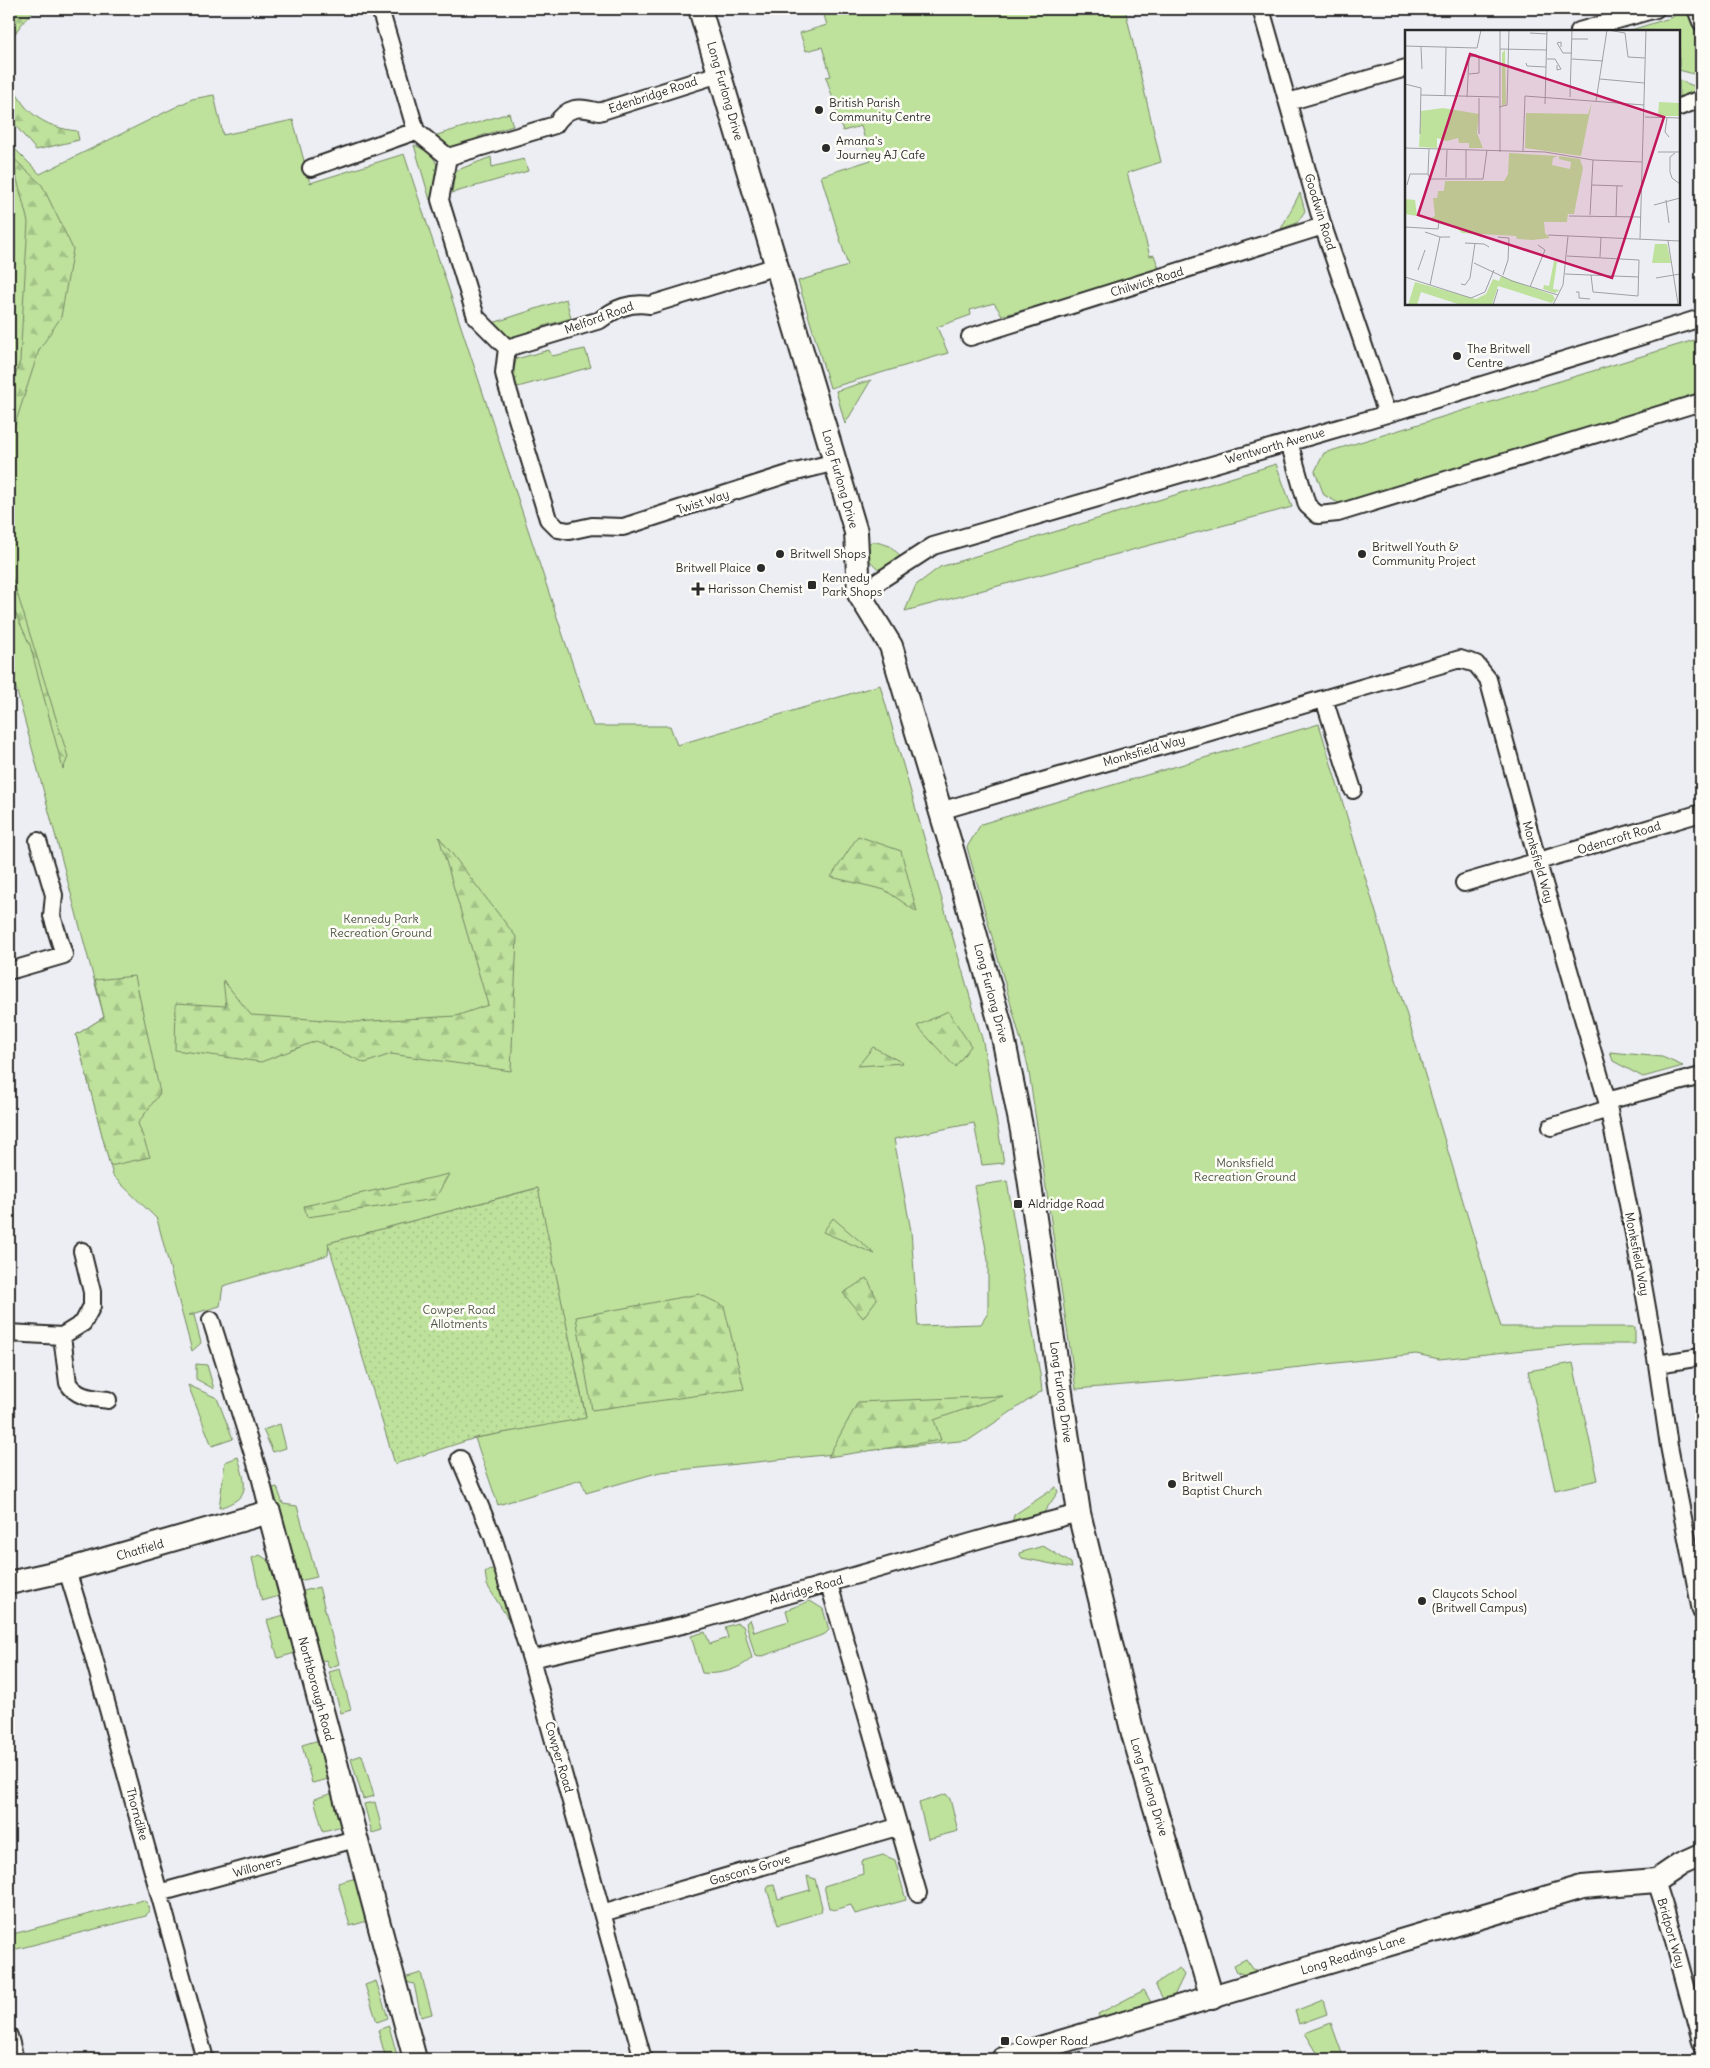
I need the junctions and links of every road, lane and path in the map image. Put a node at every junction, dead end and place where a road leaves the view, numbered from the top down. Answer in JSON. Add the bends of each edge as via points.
{"nodes":[{"id":1,"x":380,"y":9,"type":"edge"},
{"id":2,"x":700,"y":9,"type":"edge"},
{"id":3,"x":1261,"y":9,"type":"edge"},
{"id":4,"x":1656,"y":9,"type":"edge"},
{"id":5,"x":1696,"y":9,"type":"edge"},
{"id":6,"x":1701,"y":22,"type":"edge"},
{"id":7,"x":1582,"y":30,"type":"edge"},
{"id":8,"x":1405,"y":68,"type":"edge"},
{"id":9,"x":719,"y":74,"type":"junction"},
{"id":10,"x":1701,"y":99,"type":"edge"},
{"id":11,"x":1288,"y":102,"type":"junction"},
{"id":12,"x":1680,"y":106,"type":"edge"},
{"id":13,"x":416,"y":131,"type":"junction"},
{"id":14,"x":448,"y":157,"type":"junction"},
{"id":15,"x":311,"y":168,"type":"dead end"},
{"id":16,"x":1323,"y":226,"type":"junction"},
{"id":17,"x":777,"y":266,"type":"junction"},
{"id":18,"x":1701,"y":318,"type":"edge"},
{"id":19,"x":970,"y":337,"type":"dead end"},
{"id":20,"x":507,"y":348,"type":"junction"},
{"id":21,"x":1701,"y":402,"type":"edge"},
{"id":22,"x":1387,"y":414,"type":"junction"},
{"id":23,"x":1289,"y":442,"type":"junction"},
{"id":24,"x":836,"y":462,"type":"junction"},
{"id":25,"x":859,"y":594,"type":"junction"},
{"id":26,"x":1324,"y":699,"type":"junction"},
{"id":27,"x":1353,"y":790,"type":"dead end"},
{"id":28,"x":940,"y":811,"type":"junction"},
{"id":29,"x":1701,"y":813,"type":"edge"},
{"id":30,"x":38,"y":841,"type":"dead end"},
{"id":31,"x":1538,"y":863,"type":"junction"},
{"id":32,"x":1464,"y":883,"type":"dead end"},
{"id":33,"x":9,"y":971,"type":"edge"},
{"id":34,"x":1701,"y":1076,"type":"edge"},
{"id":35,"x":1607,"y":1105,"type":"junction"},
{"id":36,"x":1552,"y":1127,"type":"dead end"},
{"id":37,"x":82,"y":1251,"type":"dead end"},
{"id":38,"x":211,"y":1320,"type":"dead end"},
{"id":39,"x":9,"y":1333,"type":"edge"},
{"id":40,"x":62,"y":1336,"type":"junction"},
{"id":41,"x":1701,"y":1357,"type":"edge"},
{"id":42,"x":1657,"y":1364,"type":"junction"},
{"id":43,"x":108,"y":1400,"type":"dead end"},
{"id":44,"x":460,"y":1459,"type":"dead end"},
{"id":45,"x":269,"y":1512,"type":"junction"},
{"id":46,"x":1079,"y":1513,"type":"junction"},
{"id":47,"x":66,"y":1570,"type":"junction"},
{"id":48,"x":9,"y":1583,"type":"edge"},
{"id":49,"x":829,"y":1584,"type":"junction"},
{"id":50,"x":1701,"y":1612,"type":"edge"},
{"id":51,"x":531,"y":1659,"type":"junction"},
{"id":52,"x":898,"y":1827,"type":"junction"},
{"id":53,"x":356,"y":1840,"type":"junction"},
{"id":54,"x":1701,"y":1855,"type":"edge"},
{"id":55,"x":1656,"y":1881,"type":"junction"},
{"id":56,"x":159,"y":1893,"type":"junction"},
{"id":57,"x":918,"y":1893,"type":"dead end"},
{"id":58,"x":602,"y":1913,"type":"junction"},
{"id":59,"x":1212,"y":1998,"type":"junction"},
{"id":60,"x":9,"y":2036,"type":"edge"},
{"id":61,"x":1701,"y":2042,"type":"edge"},
{"id":62,"x":15,"y":2059,"type":"edge"},
{"id":63,"x":205,"y":2059,"type":"edge"},
{"id":64,"x":415,"y":2059,"type":"edge"},
{"id":65,"x":643,"y":2059,"type":"edge"},
{"id":66,"x":1003,"y":2059,"type":"edge"}],
"edges":[{"from":1,"to":13,"type":"street"},
{"from":2,"to":9,"type":"street","name":"Long Furlong Drive"},
{"from":3,"to":11,"type":"street","name":"Goodwin Road"},
{"from":4,"to":7,"type":"street"},
{"from":5,"to":6,"type":"street"},
{"from":8,"to":11,"type":"street"},
{"from":9,"to":14,"type":"street","name":"Edenbridge Road","via":[[598,112],[581,107],[563,113],[555,125]]},
{"from":9,"to":17,"type":"street","name":"Long Furlong Drive"},
{"from":10,"to":12,"type":"street"},
{"from":11,"to":16,"type":"street","name":"Goodwin Road"},
{"from":13,"to":14,"type":"street"},
{"from":13,"to":15,"type":"street"},
{"from":14,"to":20,"type":"street","via":[[440,200],[445,218],[476,317]]},
{"from":16,"to":19,"type":"street","name":"Chilwick Road"},
{"from":16,"to":22,"type":"street","name":"Goodwin Road"},
{"from":17,"to":20,"type":"street","name":"Melford Road","via":[[650,305],[635,303],[612,310],[600,320]]},
{"from":17,"to":24,"type":"street","name":"Long Furlong Drive"},
{"from":18,"to":22,"type":"street","name":"Wentworth Avenue"},
{"from":20,"to":24,"type":"street","name":"Twist Way","via":[[504,373],[507,386],[548,518],[558,529],[623,527],[788,474]]},
{"from":21,"to":23,"type":"street","via":[[1338,513],[1318,515],[1307,505]]},
{"from":22,"to":23,"type":"street","name":"Wentworth Avenue"},
{"from":23,"to":25,"type":"street","name":"Wentworth Avenue","via":[[933,546]]},
{"from":24,"to":25,"type":"street","name":"Long Furlong Drive","via":[[856,532]]},
{"from":25,"to":28,"type":"street","name":"Long Furlong Drive","via":[[891,646]]},
{"from":26,"to":27,"type":"street"},
{"from":26,"to":28,"type":"street","name":"Monksfield Way"},
{"from":26,"to":31,"type":"street","name":"Monksfield Way","via":[[1460,658],[1476,664],[1488,680]]},
{"from":28,"to":46,"type":"street","name":"Long Furlong Drive","via":[[1001,1027],[1020,1121]]},
{"from":29,"to":31,"type":"street","name":"Odencroft Road"},
{"from":30,"to":33,"type":"street","via":[[54,896],[52,916],[64,955]]},
{"from":31,"to":32,"type":"street","name":"Odencroft Road"},
{"from":31,"to":35,"type":"street","name":"Monksfield Way"},
{"from":34,"to":35,"type":"street"},
{"from":35,"to":36,"type":"street"},
{"from":35,"to":42,"type":"street","name":"Monksfield Way"},
{"from":37,"to":40,"type":"street","via":[[92,1292],[92,1306],[83,1323]]},
{"from":38,"to":45,"type":"street","name":"Northborough Road"},
{"from":39,"to":40,"type":"street"},
{"from":40,"to":43,"type":"street","via":[[68,1383],[72,1389],[86,1397]]},
{"from":41,"to":42,"type":"street"},
{"from":42,"to":50,"type":"street","name":"Monksfield Way","via":[[1669,1446]]},
{"from":44,"to":51,"type":"street","name":"Cowper Road","via":[[493,1537]]},
{"from":45,"to":47,"type":"street","name":"Chatfield"},
{"from":45,"to":53,"type":"street","name":"Northborough Road"},
{"from":46,"to":49,"type":"street","name":"Aldridge Road"},
{"from":46,"to":59,"type":"street","name":"Long Furlong Drive","via":[[1133,1734]]},
{"from":47,"to":48,"type":"street","name":"Chatfield"},
{"from":47,"to":56,"type":"street","name":"Thorndike"},
{"from":49,"to":51,"type":"street","name":"Aldridge Road","via":[[688,1624]]},
{"from":49,"to":52,"type":"street"},
{"from":51,"to":58,"type":"street","name":"Cowper Road"},
{"from":52,"to":57,"type":"street"},
{"from":52,"to":58,"type":"street","name":"Gascon's Grove"},
{"from":53,"to":56,"type":"street","name":"Willoners"},
{"from":53,"to":64,"type":"street","name":"Northborough Road"},
{"from":54,"to":55,"type":"street","name":"Long Readings Lane"},
{"from":55,"to":59,"type":"street","name":"Long Readings Lane","via":[[1582,1887]]},
{"from":55,"to":61,"type":"street","name":"Bridport Way"},
{"from":56,"to":63,"type":"street","name":"Thorndike"},
{"from":58,"to":65,"type":"street","name":"Cowper Road"},
{"from":59,"to":66,"type":"street","name":"Long Readings Lane"},
{"from":60,"to":62,"type":"street"}]}
